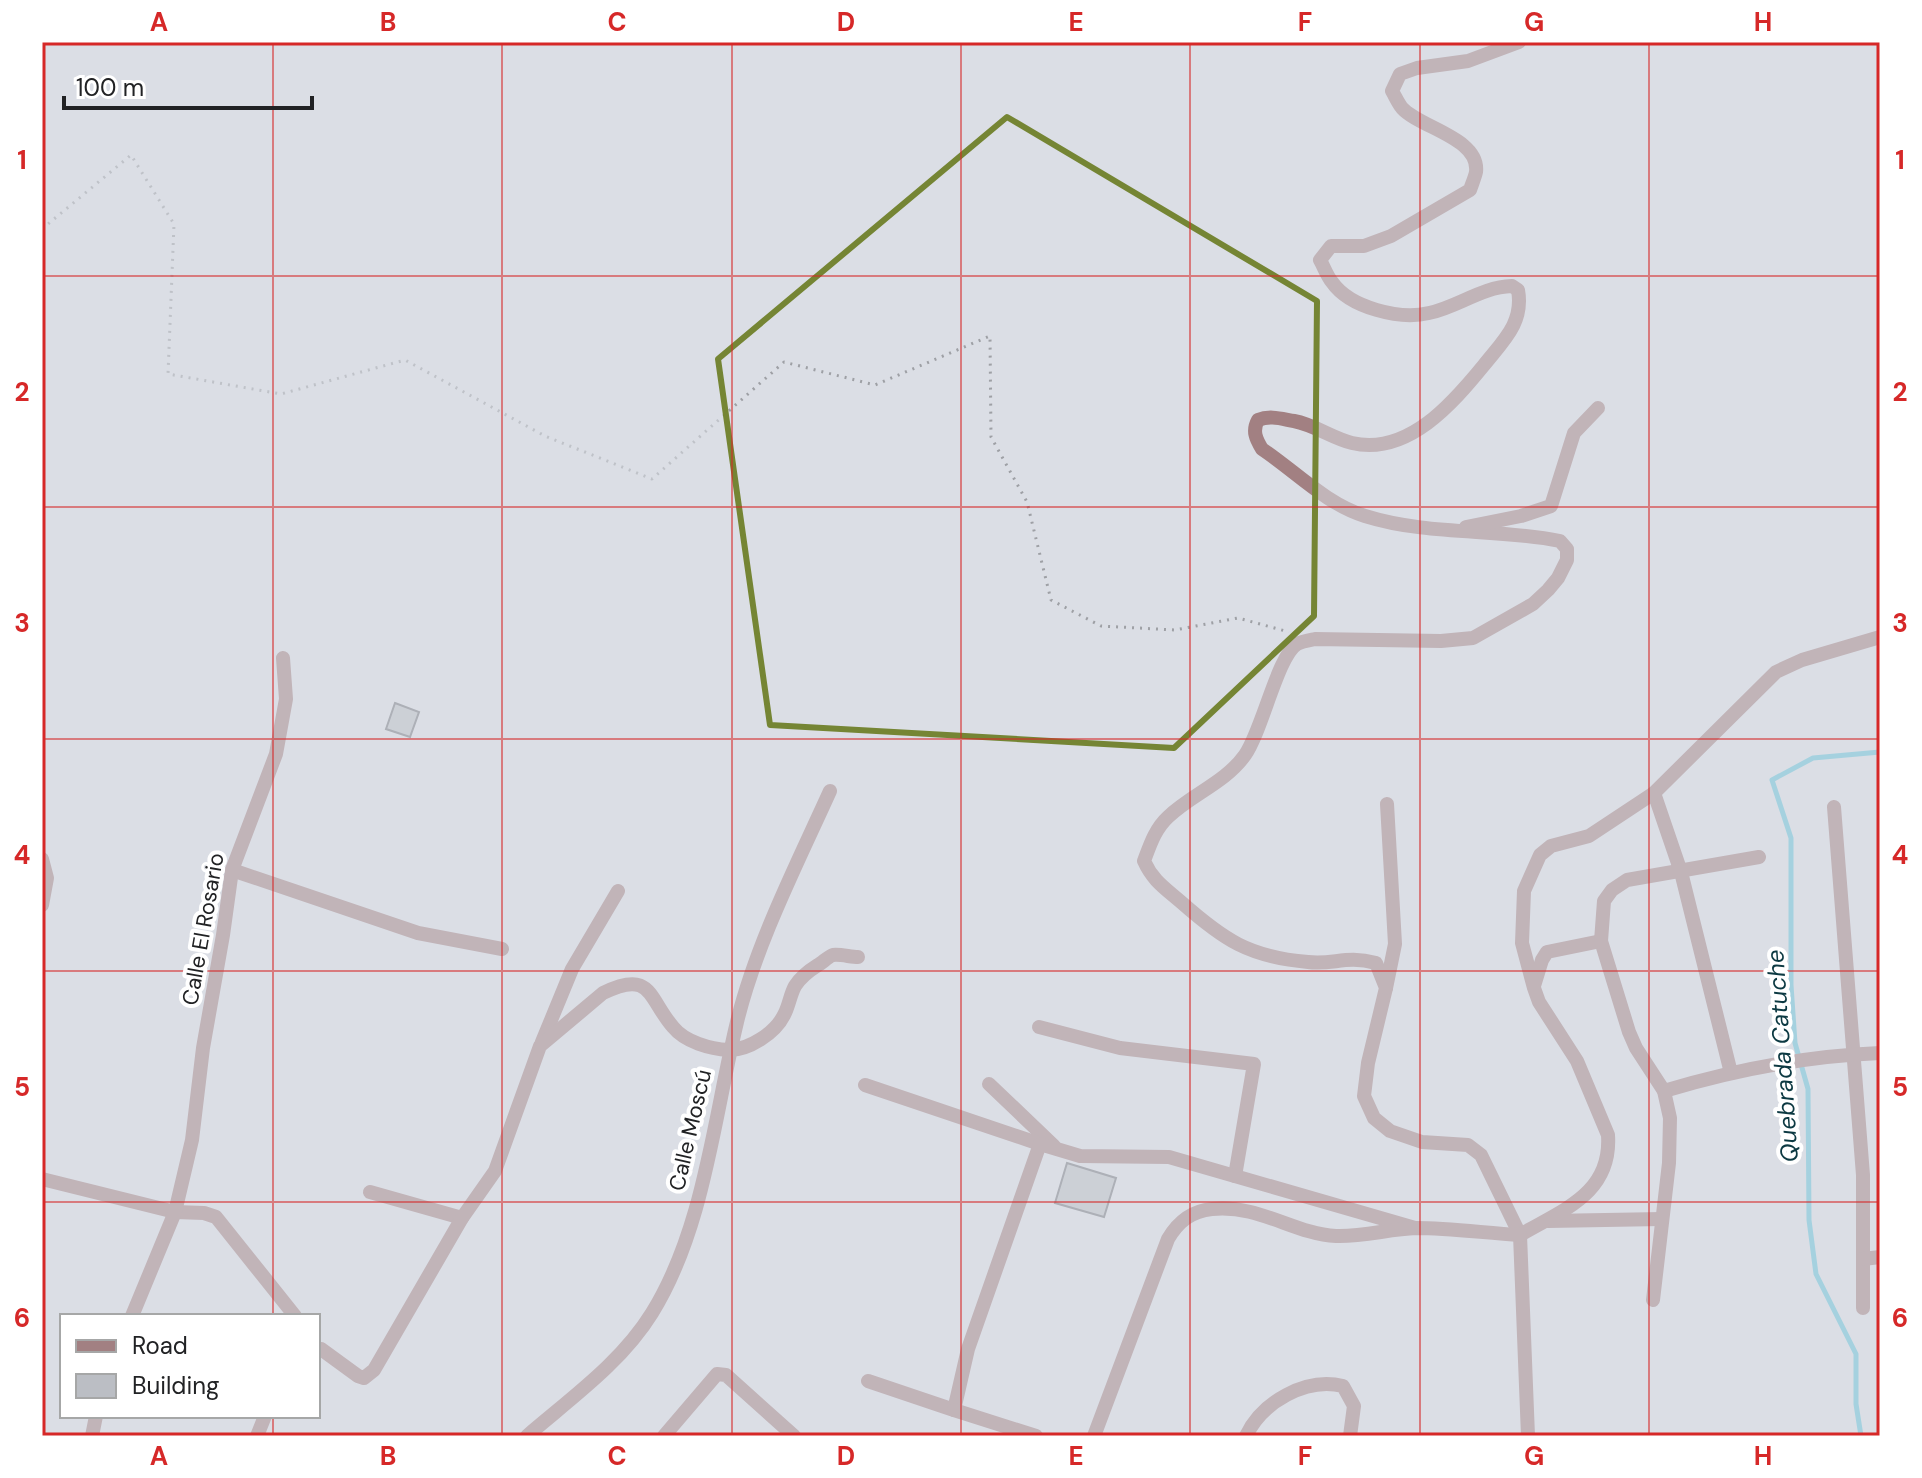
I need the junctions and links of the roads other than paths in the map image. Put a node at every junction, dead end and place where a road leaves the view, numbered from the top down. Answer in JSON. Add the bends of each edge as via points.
{"nodes":[{"id":1,"x":1519,"y":42,"type":"edge"},
{"id":2,"x":1598,"y":408,"type":"dead end"},
{"id":3,"x":1450,"y":531,"type":"junction"},
{"id":4,"x":1880,"y":637,"type":"edge"},
{"id":5,"x":283,"y":658,"type":"dead end"},
{"id":6,"x":830,"y":791,"type":"dead end"},
{"id":7,"x":1654,"y":793,"type":"junction"},
{"id":8,"x":1387,"y":804,"type":"dead end"},
{"id":9,"x":1834,"y":807,"type":"dead end"},
{"id":10,"x":1759,"y":857,"type":"dead end"},
{"id":11,"x":42,"y":859,"type":"edge"},
{"id":12,"x":232,"y":870,"type":"junction"},
{"id":13,"x":1681,"y":872,"type":"junction"},
{"id":14,"x":618,"y":891,"type":"dead end"},
{"id":15,"x":42,"y":905,"type":"edge"},
{"id":16,"x":1601,"y":941,"type":"junction"},
{"id":17,"x":502,"y":949,"type":"dead end"},
{"id":18,"x":858,"y":957,"type":"dead end"},
{"id":19,"x":1386,"y":988,"type":"junction"},
{"id":20,"x":1534,"y":988,"type":"junction"},
{"id":21,"x":1039,"y":1027,"type":"dead end"},
{"id":22,"x":540,"y":1046,"type":"junction"},
{"id":23,"x":731,"y":1050,"type":"junction"},
{"id":24,"x":1880,"y":1053,"type":"edge"},
{"id":25,"x":1853,"y":1054,"type":"junction"},
{"id":26,"x":1731,"y":1073,"type":"junction"},
{"id":27,"x":989,"y":1084,"type":"dead end"},
{"id":28,"x":865,"y":1085,"type":"dead end"},
{"id":29,"x":1664,"y":1091,"type":"junction"},
{"id":30,"x":1040,"y":1144,"type":"junction"},
{"id":31,"x":1057,"y":1149,"type":"junction"},
{"id":32,"x":1235,"y":1176,"type":"junction"},
{"id":33,"x":42,"y":1179,"type":"edge"},
{"id":34,"x":370,"y":1192,"type":"dead end"},
{"id":35,"x":175,"y":1212,"type":"junction"},
{"id":36,"x":462,"y":1218,"type":"junction"},
{"id":37,"x":1662,"y":1219,"type":"junction"},
{"id":38,"x":1544,"y":1221,"type":"junction"},
{"id":39,"x":1415,"y":1228,"type":"junction"},
{"id":40,"x":1520,"y":1235,"type":"junction"},
{"id":41,"x":1880,"y":1257,"type":"edge"},
{"id":42,"x":1863,"y":1259,"type":"junction"},
{"id":43,"x":1653,"y":1300,"type":"dead end"},
{"id":44,"x":1863,"y":1308,"type":"dead end"},
{"id":45,"x":133,"y":1314,"type":"edge"},
{"id":46,"x":293,"y":1314,"type":"edge"},
{"id":47,"x":320,"y":1350,"type":"edge"},
{"id":48,"x":868,"y":1381,"type":"dead end"},
{"id":49,"x":954,"y":1410,"type":"junction"},
{"id":50,"x":527,"y":1436,"type":"edge"},
{"id":51,"x":664,"y":1436,"type":"edge"},
{"id":52,"x":794,"y":1436,"type":"edge"},
{"id":53,"x":1036,"y":1436,"type":"edge"},
{"id":54,"x":1094,"y":1436,"type":"edge"},
{"id":55,"x":1246,"y":1436,"type":"edge"},
{"id":56,"x":1350,"y":1436,"type":"edge"},
{"id":57,"x":1528,"y":1436,"type":"edge"}],
"edges":[{"from":1,"to":3,"type":"street","via":[[1468,61],[1400,74],[1392,91],[1401,107],[1454,137],[1471,153],[1477,170],[1470,190],[1391,236],[1364,246],[1331,246],[1320,260],[1346,296],[1372,309],[1408,315],[1512,286],[1521,304],[1516,326],[1445,410],[1417,430],[1378,445],[1348,442],[1305,423],[1265,417],[1255,426],[1262,449],[1333,501],[1363,516]]},
{"from":2,"to":3,"type":"street","via":[[1574,433],[1551,506]]},
{"from":3,"to":19,"type":"street","via":[[1560,541],[1567,560],[1533,604],[1473,638],[1298,643],[1287,653],[1245,756],[1224,778],[1168,817],[1144,861],[1152,877],[1235,944],[1265,957],[1312,963],[1356,957],[1376,963]]},
{"from":4,"to":7,"type":"street","via":[[1776,672]]},
{"from":5,"to":12,"type":"street","name":"Calle El Rosario","via":[[286,699],[276,754]]},
{"from":6,"to":23,"type":"street","name":"Calle Moscú","via":[[758,957]]},
{"from":7,"to":13,"type":"street"},
{"from":7,"to":20,"type":"street","via":[[1589,836],[1551,846],[1540,855],[1524,891],[1522,943]]},
{"from":8,"to":19,"type":"street","via":[[1395,944]]},
{"from":9,"to":25,"type":"street"},
{"from":10,"to":13,"type":"street"},
{"from":11,"to":15,"type":"street","via":[[47,878]]},
{"from":12,"to":17,"type":"street","via":[[418,933]]},
{"from":12,"to":35,"type":"street","name":"Calle El Rosario","via":[[192,1140]]},
{"from":13,"to":16,"type":"street","via":[[1627,880],[1612,890],[1604,901]]},
{"from":13,"to":26,"type":"street"},
{"from":14,"to":22,"type":"street","via":[[572,969]]},
{"from":16,"to":20,"type":"street","via":[[1547,952]]},
{"from":16,"to":29,"type":"street","via":[[1636,1048]]},
{"from":18,"to":23,"type":"street","via":[[833,955],[812,969],[795,985],[783,1018],[764,1037]]},
{"from":19,"to":40,"type":"street","via":[[1364,1096],[1374,1118],[1390,1131],[1422,1142],[1468,1145],[1481,1155]]},
{"from":20,"to":38,"type":"street","via":[[1577,1061],[1609,1148],[1603,1171],[1581,1200]]},
{"from":21,"to":32,"type":"street","via":[[1120,1048],[1254,1064]]},
{"from":22,"to":23,"type":"street","via":[[603,993],[638,985],[650,992],[683,1036]]},
{"from":22,"to":36,"type":"street","via":[[495,1171]]},
{"from":23,"to":50,"type":"street","name":"Calle Moscú","via":[[692,1217],[652,1313],[622,1354]]},
{"from":24,"to":25,"type":"street"},
{"from":25,"to":26,"type":"street"},
{"from":25,"to":42,"type":"street","via":[[1863,1175]]},
{"from":26,"to":29,"type":"street"},
{"from":27,"to":31,"type":"street"},
{"from":28,"to":30,"type":"street"},
{"from":29,"to":37,"type":"street","via":[[1670,1118]]},
{"from":30,"to":31,"type":"street"},
{"from":30,"to":49,"type":"street","via":[[968,1349]]},
{"from":31,"to":32,"type":"street","via":[[1080,1156],[1169,1157]]},
{"from":32,"to":39,"type":"street"},
{"from":33,"to":35,"type":"street"},
{"from":34,"to":36,"type":"street"},
{"from":35,"to":45,"type":"street","name":"Calle El Rosario"},
{"from":35,"to":46,"type":"street","via":[[216,1217]]},
{"from":36,"to":47,"type":"street","via":[[370,1376],[358,1376]]},
{"from":37,"to":38,"type":"street"},
{"from":37,"to":43,"type":"street"},
{"from":38,"to":40,"type":"street"},
{"from":39,"to":40,"type":"street"},
{"from":39,"to":54,"type":"street","via":[[1338,1236],[1271,1216],[1215,1208],[1182,1220],[1168,1239]]},
{"from":40,"to":57,"type":"street"},
{"from":41,"to":42,"type":"street"},
{"from":42,"to":44,"type":"street"},
{"from":48,"to":49,"type":"street"},
{"from":49,"to":53,"type":"street"},
{"from":51,"to":52,"type":"street","via":[[720,1373]]},
{"from":55,"to":56,"type":"street","via":[[1263,1410],[1288,1394],[1327,1382],[1343,1386],[1354,1406]]}]}
